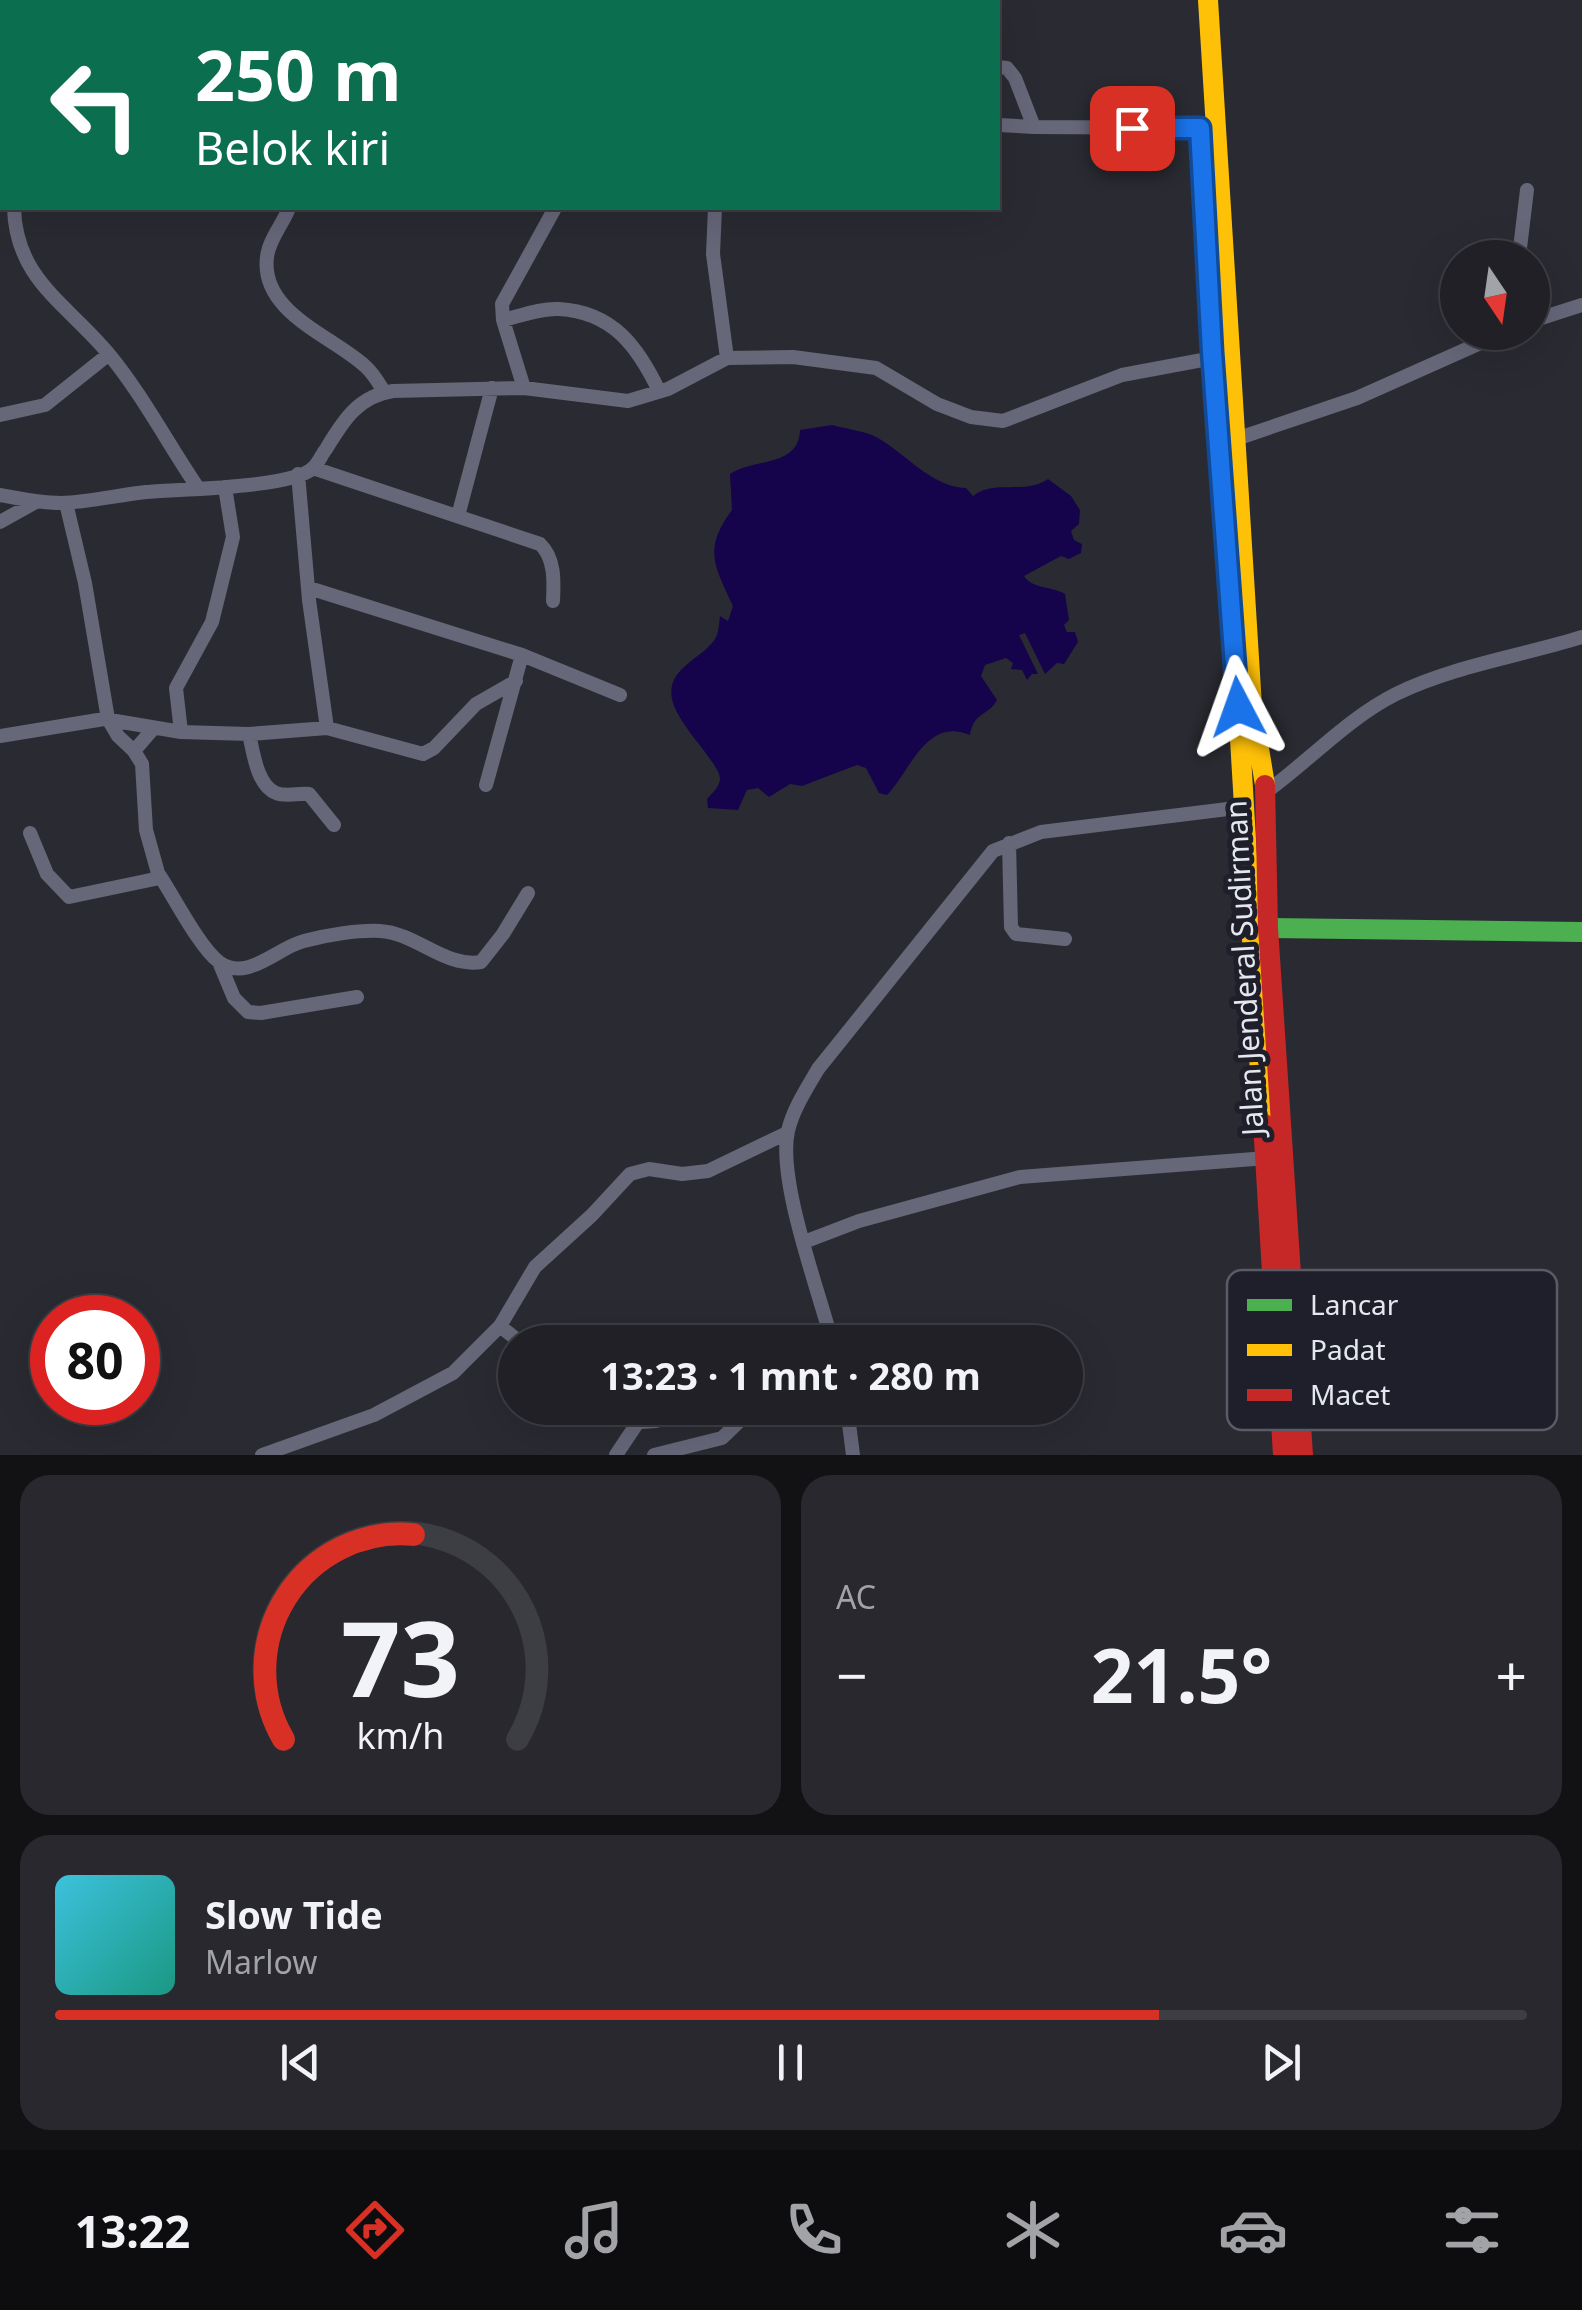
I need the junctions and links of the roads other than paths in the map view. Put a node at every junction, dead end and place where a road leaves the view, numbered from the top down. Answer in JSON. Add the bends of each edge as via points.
{"nodes":[{"id":1,"x":1192,"y":0,"type":"edge"},
{"id":2,"x":1208,"y":0,"type":"edge"},
{"id":3,"x":1000,"y":67,"type":"edge"},
{"id":4,"x":1000,"y":125,"type":"edge"},
{"id":5,"x":1034,"y":127,"type":"junction"},
{"id":6,"x":1200,"y":128,"type":"junction"},
{"id":7,"x":1527,"y":190,"type":"dead end"},
{"id":8,"x":14,"y":210,"type":"edge"},
{"id":9,"x":289,"y":210,"type":"edge"},
{"id":10,"x":554,"y":210,"type":"edge"},
{"id":11,"x":714,"y":210,"type":"edge"},
{"id":12,"x":1521,"y":240,"type":"edge"},
{"id":13,"x":1582,"y":305,"type":"edge"},
{"id":14,"x":1550,"y":314,"type":"edge"},
{"id":15,"x":503,"y":320,"type":"junction"},
{"id":16,"x":1465,"y":350,"type":"edge"},
{"id":17,"x":108,"y":354,"type":"junction"},
{"id":18,"x":727,"y":358,"type":"junction"},
{"id":19,"x":1213,"y":358,"type":"junction"},
{"id":20,"x":492,"y":388,"type":"junction"},
{"id":21,"x":524,"y":388,"type":"junction"},
{"id":22,"x":384,"y":392,"type":"junction"},
{"id":23,"x":659,"y":392,"type":"junction"},
{"id":24,"x":0,"y":414,"type":"edge"},
{"id":25,"x":1232,"y":440,"type":"junction"},
{"id":26,"x":306,"y":472,"type":"junction"},
{"id":27,"x":224,"y":487,"type":"junction"},
{"id":28,"x":198,"y":488,"type":"junction"},
{"id":29,"x":0,"y":495,"type":"edge"},
{"id":30,"x":36,"y":502,"type":"junction"},
{"id":31,"x":66,"y":503,"type":"junction"},
{"id":32,"x":458,"y":516,"type":"junction"},
{"id":33,"x":0,"y":522,"type":"edge"},
{"id":34,"x":309,"y":588,"type":"junction"},
{"id":35,"x":552,"y":600,"type":"dead end"},
{"id":36,"x":1582,"y":637,"type":"edge"},
{"id":37,"x":522,"y":655,"type":"junction"},
{"id":38,"x":516,"y":681,"type":"junction"},
{"id":39,"x":620,"y":695,"type":"dead end"},
{"id":40,"x":1245,"y":706,"type":"junction"},
{"id":41,"x":108,"y":719,"type":"junction"},
{"id":42,"x":327,"y":728,"type":"junction"},
{"id":43,"x":153,"y":729,"type":"junction"},
{"id":44,"x":181,"y":732,"type":"junction"},
{"id":45,"x":249,"y":734,"type":"junction"},
{"id":46,"x":0,"y":736,"type":"edge"},
{"id":47,"x":134,"y":751,"type":"junction"},
{"id":48,"x":486,"y":784,"type":"dead end"},
{"id":49,"x":1266,"y":792,"type":"junction"},
{"id":50,"x":1244,"y":807,"type":"junction"},
{"id":51,"x":334,"y":825,"type":"dead end"},
{"id":52,"x":30,"y":833,"type":"dead end"},
{"id":53,"x":1009,"y":842,"type":"junction"},
{"id":54,"x":158,"y":873,"type":"junction"},
{"id":55,"x":528,"y":893,"type":"dead end"},
{"id":56,"x":1268,"y":928,"type":"junction"},
{"id":57,"x":1582,"y":932,"type":"edge"},
{"id":58,"x":1066,"y":939,"type":"dead end"},
{"id":59,"x":219,"y":962,"type":"junction"},
{"id":60,"x":358,"y":997,"type":"dead end"},
{"id":61,"x":787,"y":1133,"type":"junction"},
{"id":62,"x":1267,"y":1158,"type":"junction"},
{"id":63,"x":804,"y":1242,"type":"junction"},
{"id":64,"x":1273,"y":1270,"type":"edge"},
{"id":65,"x":1291,"y":1270,"type":"edge"},
{"id":66,"x":501,"y":1325,"type":"edge"},
{"id":67,"x":827,"y":1325,"type":"edge"},
{"id":68,"x":498,"y":1328,"type":"edge"},
{"id":69,"x":636,"y":1425,"type":"edge"},
{"id":70,"x":735,"y":1425,"type":"edge"},
{"id":71,"x":849,"y":1425,"type":"edge"},
{"id":72,"x":1283,"y":1430,"type":"edge"},
{"id":73,"x":1301,"y":1430,"type":"edge"},
{"id":74,"x":262,"y":1455,"type":"edge"},
{"id":75,"x":616,"y":1455,"type":"edge"},
{"id":76,"x":654,"y":1455,"type":"edge"},
{"id":77,"x":853,"y":1455,"type":"edge"},
{"id":78,"x":1284,"y":1455,"type":"edge"},
{"id":79,"x":1303,"y":1455,"type":"edge"}],
"edges":[{"from":1,"to":6,"type":"main road","name":"Jalan Jenderal Sudirman"},
{"from":2,"to":25,"type":"main road","name":"Jalan Jenderal Sudirman"},
{"from":3,"to":5,"type":"street","via":[[1015,78]]},
{"from":4,"to":5,"type":"street"},
{"from":5,"to":6,"type":"street"},
{"from":6,"to":19,"type":"main road","name":"Jalan Jenderal Sudirman"},
{"from":7,"to":12,"type":"street"},
{"from":8,"to":17,"type":"street","via":[[29,268]]},
{"from":9,"to":22,"type":"street","via":[[266,256],[275,294],[366,367]]},
{"from":10,"to":15,"type":"street","via":[[502,304]]},
{"from":11,"to":18,"type":"street"},
{"from":13,"to":14,"type":"street"},
{"from":15,"to":21,"type":"street"},
{"from":15,"to":23,"type":"street","via":[[557,309],[586,315],[628,338]]},
{"from":16,"to":25,"type":"street","via":[[1357,398]]},
{"from":17,"to":24,"type":"street","via":[[45,405]]},
{"from":17,"to":28,"type":"street"},
{"from":18,"to":19,"type":"street","via":[[793,357],[876,368],[937,404],[991,420],[1018,417],[1122,375]]},
{"from":18,"to":23,"type":"street"},
{"from":19,"to":40,"type":"main road","name":"Jalan Jenderal Sudirman"},
{"from":20,"to":21,"type":"street"},
{"from":20,"to":22,"type":"street"},
{"from":20,"to":32,"type":"street"},
{"from":21,"to":23,"type":"street","via":[[628,400]]},
{"from":22,"to":26,"type":"street","via":[[361,402]]},
{"from":25,"to":40,"type":"main road","name":"Jalan Jenderal Sudirman"},
{"from":26,"to":27,"type":"street"},
{"from":26,"to":32,"type":"street"},
{"from":26,"to":34,"type":"street"},
{"from":27,"to":28,"type":"street"},
{"from":27,"to":44,"type":"street","via":[[233,537],[212,622],[176,688]]},
{"from":28,"to":31,"type":"street"},
{"from":29,"to":30,"type":"street"},
{"from":30,"to":31,"type":"street"},
{"from":30,"to":33,"type":"street"},
{"from":31,"to":41,"type":"street"},
{"from":32,"to":35,"type":"street","via":[[546,549]]},
{"from":34,"to":37,"type":"street"},
{"from":34,"to":42,"type":"street"},
{"from":36,"to":49,"type":"street","via":[[1398,693]]},
{"from":37,"to":38,"type":"street"},
{"from":37,"to":39,"type":"street"},
{"from":38,"to":42,"type":"street","via":[[476,704],[429,752]]},
{"from":38,"to":48,"type":"street"},
{"from":40,"to":49,"type":"main road","name":"Jalan Jenderal Sudirman"},
{"from":40,"to":50,"type":"main road","name":"Jalan Jenderal Sudirman"},
{"from":41,"to":43,"type":"street"},
{"from":41,"to":46,"type":"street"},
{"from":41,"to":47,"type":"street"},
{"from":42,"to":45,"type":"street"},
{"from":43,"to":44,"type":"street"},
{"from":43,"to":47,"type":"street"},
{"from":44,"to":45,"type":"street"},
{"from":45,"to":51,"type":"street","via":[[268,789],[309,794]]},
{"from":47,"to":54,"type":"street","via":[[142,764],[146,830]]},
{"from":49,"to":56,"type":"main road","name":"Jalan Jenderal Sudirman"},
{"from":50,"to":53,"type":"street","via":[[1041,832]]},
{"from":50,"to":62,"type":"main road","name":"Jalan Jenderal Sudirman"},
{"from":52,"to":54,"type":"street","via":[[47,874],[69,897],[150,882]]},
{"from":53,"to":58,"type":"street","via":[[1010,928],[1031,938]]},
{"from":53,"to":61,"type":"street","via":[[944,910],[818,1069]]},
{"from":54,"to":59,"type":"street"},
{"from":55,"to":59,"type":"street","via":[[487,958],[476,963],[380,932],[300,941],[240,968]]},
{"from":56,"to":57,"type":"main road"},
{"from":56,"to":65,"type":"main road","name":"Jalan Jenderal Sudirman"},
{"from":59,"to":60,"type":"street","via":[[234,998],[248,1012]]},
{"from":61,"to":63,"type":"street","via":[[792,1198]]},
{"from":61,"to":66,"type":"street","via":[[708,1171],[630,1174],[535,1267]]},
{"from":62,"to":63,"type":"street","via":[[1020,1177]]},
{"from":62,"to":64,"type":"main road","name":"Jalan Jenderal Sudirman"},
{"from":63,"to":67,"type":"street"},
{"from":68,"to":74,"type":"street","via":[[438,1382],[374,1415]]},
{"from":69,"to":75,"type":"street"},
{"from":70,"to":76,"type":"street","via":[[722,1438]]},
{"from":71,"to":77,"type":"street"},
{"from":72,"to":78,"type":"main road","name":"Jalan Jenderal Sudirman"},
{"from":73,"to":79,"type":"main road","name":"Jalan Jenderal Sudirman"}]}
